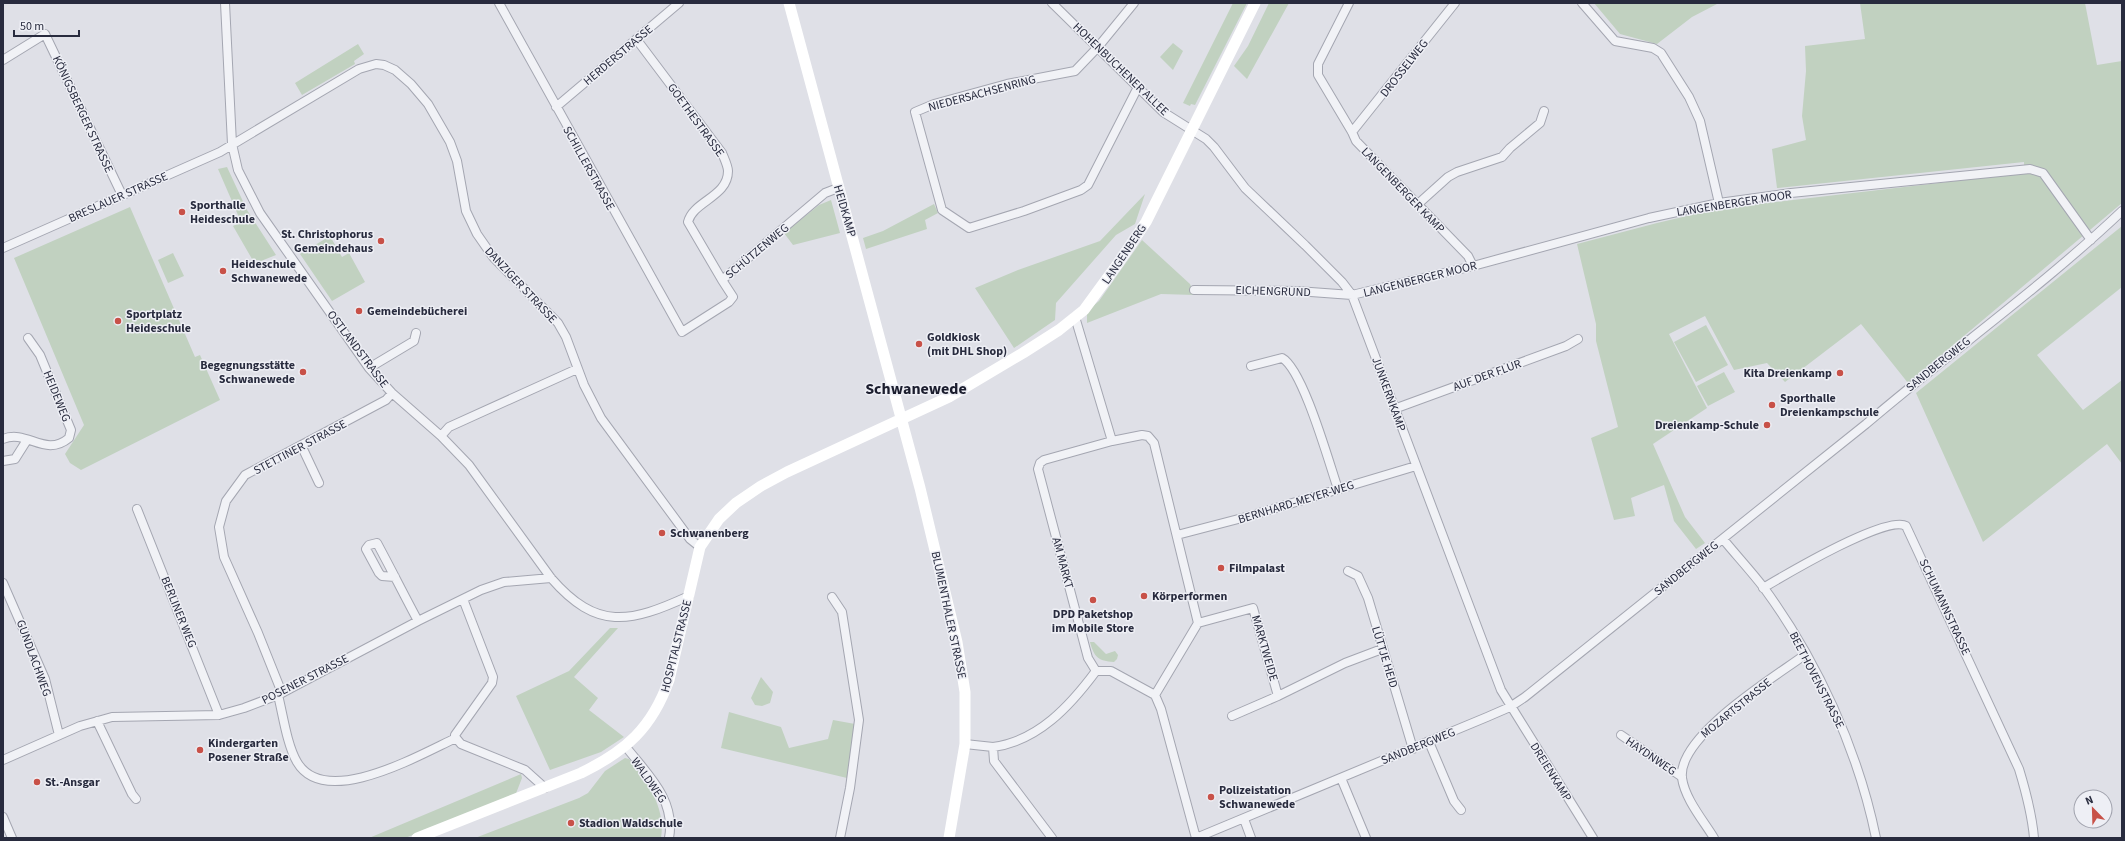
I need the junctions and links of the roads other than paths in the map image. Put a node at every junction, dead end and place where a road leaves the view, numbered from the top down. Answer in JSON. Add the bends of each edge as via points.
{"nodes":[{"id":1,"x":225,"y":3,"type":"edge"},
{"id":2,"x":499,"y":3,"type":"edge"},
{"id":3,"x":789,"y":3,"type":"edge"},
{"id":4,"x":1052,"y":3,"type":"edge"},
{"id":5,"x":1134,"y":3,"type":"edge"},
{"id":6,"x":1255,"y":3,"type":"edge"},
{"id":7,"x":1349,"y":3,"type":"edge"},
{"id":8,"x":1455,"y":3,"type":"edge"},
{"id":9,"x":1582,"y":3,"type":"edge"},
{"id":10,"x":676,"y":4,"type":"edge"},
{"id":11,"x":636,"y":40,"type":"junction"},
{"id":12,"x":1098,"y":47,"type":"junction"},
{"id":13,"x":3,"y":60,"type":"edge"},
{"id":14,"x":1138,"y":87,"type":"junction"},
{"id":15,"x":556,"y":107,"type":"junction"},
{"id":16,"x":1544,"y":110,"type":"dead end"},
{"id":17,"x":1193,"y":130,"type":"junction"},
{"id":18,"x":1352,"y":132,"type":"junction"},
{"id":19,"x":232,"y":144,"type":"junction"},
{"id":20,"x":838,"y":188,"type":"junction"},
{"id":21,"x":122,"y":196,"type":"junction"},
{"id":22,"x":1718,"y":203,"type":"junction"},
{"id":23,"x":1418,"y":204,"type":"junction"},
{"id":24,"x":2122,"y":211,"type":"edge"},
{"id":25,"x":2092,"y":240,"type":"junction"},
{"id":26,"x":3,"y":248,"type":"edge"},
{"id":27,"x":1473,"y":266,"type":"junction"},
{"id":28,"x":722,"y":280,"type":"junction"},
{"id":29,"x":1194,"y":290,"type":"dead end"},
{"id":30,"x":1352,"y":295,"type":"junction"},
{"id":31,"x":1075,"y":317,"type":"junction"},
{"id":32,"x":682,"y":332,"type":"joint"},
{"id":33,"x":416,"y":333,"type":"dead end"},
{"id":34,"x":28,"y":338,"type":"dead end"},
{"id":35,"x":1578,"y":339,"type":"dead end"},
{"id":36,"x":1251,"y":366,"type":"dead end"},
{"id":37,"x":370,"y":368,"type":"junction"},
{"id":38,"x":577,"y":370,"type":"junction"},
{"id":39,"x":392,"y":393,"type":"junction"},
{"id":40,"x":1394,"y":409,"type":"junction"},
{"id":41,"x":901,"y":420,"type":"junction"},
{"id":42,"x":441,"y":436,"type":"junction"},
{"id":43,"x":3,"y":439,"type":"edge"},
{"id":44,"x":27,"y":440,"type":"junction"},
{"id":45,"x":1112,"y":441,"type":"junction"},
{"id":46,"x":302,"y":446,"type":"junction"},
{"id":47,"x":3,"y":461,"type":"edge"},
{"id":48,"x":1416,"y":466,"type":"junction"},
{"id":49,"x":319,"y":483,"type":"dead end"},
{"id":50,"x":1338,"y":489,"type":"junction"},
{"id":51,"x":137,"y":509,"type":"dead end"},
{"id":52,"x":1177,"y":535,"type":"junction"},
{"id":53,"x":1723,"y":539,"type":"junction"},
{"id":54,"x":700,"y":547,"type":"junction"},
{"id":55,"x":1348,"y":571,"type":"dead end"},
{"id":56,"x":395,"y":577,"type":"dead end"},
{"id":57,"x":551,"y":578,"type":"junction"},
{"id":58,"x":3,"y":584,"type":"edge"},
{"id":59,"x":1763,"y":588,"type":"junction"},
{"id":60,"x":689,"y":596,"type":"junction"},
{"id":61,"x":832,"y":597,"type":"dead end"},
{"id":62,"x":463,"y":599,"type":"junction"},
{"id":63,"x":418,"y":621,"type":"junction"},
{"id":64,"x":1198,"y":622,"type":"junction"},
{"id":65,"x":1382,"y":649,"type":"junction"},
{"id":66,"x":1806,"y":654,"type":"junction"},
{"id":67,"x":1096,"y":671,"type":"junction"},
{"id":68,"x":280,"y":694,"type":"junction"},
{"id":69,"x":1155,"y":695,"type":"junction"},
{"id":70,"x":1278,"y":696,"type":"junction"},
{"id":71,"x":1510,"y":707,"type":"junction"},
{"id":72,"x":219,"y":715,"type":"junction"},
{"id":73,"x":1232,"y":716,"type":"dead end"},
{"id":74,"x":97,"y":721,"type":"junction"},
{"id":75,"x":59,"y":735,"type":"junction"},
{"id":76,"x":1621,"y":735,"type":"dead end"},
{"id":77,"x":456,"y":738,"type":"junction"},
{"id":78,"x":1429,"y":742,"type":"junction"},
{"id":79,"x":965,"y":744,"type":"junction"},
{"id":80,"x":626,"y":747,"type":"junction"},
{"id":81,"x":993,"y":747,"type":"junction"},
{"id":82,"x":1413,"y":749,"type":"junction"},
{"id":83,"x":3,"y":760,"type":"edge"},
{"id":84,"x":1682,"y":777,"type":"junction"},
{"id":85,"x":1341,"y":778,"type":"junction"},
{"id":86,"x":545,"y":788,"type":"junction"},
{"id":87,"x":136,"y":799,"type":"dead end"},
{"id":88,"x":1461,"y":810,"type":"dead end"},
{"id":89,"x":3,"y":817,"type":"edge"},
{"id":90,"x":1244,"y":819,"type":"junction"},
{"id":91,"x":12,"y":838,"type":"edge"},
{"id":92,"x":417,"y":838,"type":"edge"},
{"id":93,"x":669,"y":838,"type":"edge"},
{"id":94,"x":840,"y":838,"type":"edge"},
{"id":95,"x":949,"y":838,"type":"edge"},
{"id":96,"x":1052,"y":838,"type":"edge"},
{"id":97,"x":1196,"y":838,"type":"edge"},
{"id":98,"x":1252,"y":838,"type":"edge"},
{"id":99,"x":1366,"y":838,"type":"edge"},
{"id":100,"x":1593,"y":838,"type":"edge"},
{"id":101,"x":1714,"y":838,"type":"edge"},
{"id":102,"x":1876,"y":838,"type":"edge"},
{"id":103,"x":2034,"y":838,"type":"edge"}],
"edges":[{"from":1,"to":19,"type":"street","name":"OSTLANDSTRASSE"},
{"from":2,"to":15,"type":"street","name":"SCHILLERSTRASSE"},
{"from":3,"to":20,"type":"main road","name":"HEIDKAMP"},
{"from":4,"to":12,"type":"street","name":"HOHENBUCHENER ALLEE"},
{"from":5,"to":12,"type":"street"},
{"from":6,"to":17,"type":"main road","name":"LANGENBERG"},
{"from":7,"to":18,"type":"street","name":"LANGENBERGER KAMP","via":[[1317,70]]},
{"from":8,"to":18,"type":"street","name":"DROSSELWEG"},
{"from":9,"to":22,"type":"street","via":[[1615,41],[1653,48],[1661,53],[1689,96],[1700,121]]},
{"from":10,"to":11,"type":"street","name":"HERDERSTRASSE"},
{"from":11,"to":15,"type":"street","name":"HERDERSTRASSE"},
{"from":11,"to":28,"type":"street","name":"GOETHESTRASSE","via":[[722,153],[728,172],[721,190],[690,214],[688,222]]},
{"from":12,"to":14,"type":"street","name":"HOHENBUCHENER ALLEE"},
{"from":12,"to":14,"type":"street","name":"NIEDERSACHSENRING","via":[[1075,71],[1007,84],[934,104],[915,112],[942,210],[969,228],[1081,190],[1088,185]]},
{"from":13,"to":21,"type":"street","name":"KÖNIGSBERGER STRASSE","via":[[45,34]]},
{"from":14,"to":17,"type":"street","name":"HOHENBUCHENER ALLEE","via":[[1163,112]]},
{"from":15,"to":32,"type":"street","name":"SCHILLERSTRASSE"},
{"from":16,"to":23,"type":"street","via":[[1540,123],[1502,158],[1457,172]]},
{"from":17,"to":30,"type":"street","name":"JUNKERNKAMP","via":[[1214,147],[1245,188],[1342,282]]},
{"from":17,"to":31,"type":"main road","name":"LANGENBERG","via":[[1146,222],[1120,262],[1084,310]]},
{"from":18,"to":23,"type":"street","name":"LANGENBERGER KAMP","via":[[1356,141]]},
{"from":19,"to":21,"type":"street","name":"BRESLAUER STRASSE"},
{"from":19,"to":37,"type":"street","name":"OSTLANDSTRASSE","via":[[238,170],[260,213]]},
{"from":19,"to":38,"type":"street","name":"DANZIGER STRASSE","via":[[359,69],[376,64],[395,70],[428,104],[450,142],[457,161],[466,211],[477,234],[493,257],[558,323],[566,337]]},
{"from":20,"to":28,"type":"street","name":"SCHÜTZENWEG","via":[[825,194]]},
{"from":20,"to":41,"type":"main road","name":"HEIDKAMP"},
{"from":21,"to":26,"type":"street","name":"BRESLAUER STRASSE"},
{"from":22,"to":25,"type":"street","name":"LANGENBERGER MOOR","via":[[1791,193],[2030,169],[2043,173]]},
{"from":22,"to":27,"type":"street","name":"LANGENBERGER MOOR","via":[[1649,218]]},
{"from":23,"to":27,"type":"street","name":"LANGENBERGER KAMP","via":[[1468,256]]},
{"from":24,"to":25,"type":"street","name":"SANDBERGWEG"},
{"from":25,"to":53,"type":"street","name":"SANDBERGWEG"},
{"from":27,"to":30,"type":"street","name":"LANGENBERGER MOOR"},
{"from":28,"to":32,"type":"street","name":"SCHÜTZENWEG","via":[[733,297]]},
{"from":29,"to":30,"type":"street","name":"EICHENGRUND","via":[[1297,291]]},
{"from":30,"to":40,"type":"street","name":"JUNKERNKAMP"},
{"from":31,"to":41,"type":"main road","name":"LANGENBERG","via":[[983,378]]},
{"from":31,"to":45,"type":"street"},
{"from":33,"to":37,"type":"street","via":[[414,341]]},
{"from":34,"to":44,"type":"street","name":"HEIDEWEG","via":[[40,355],[71,430],[69,438],[56,446]]},
{"from":35,"to":40,"type":"street","name":"AUF DER FLUR","via":[[1566,346]]},
{"from":36,"to":50,"type":"street","via":[[1282,358],[1292,368],[1302,388]]},
{"from":37,"to":39,"type":"street","name":"OSTLANDSTRASSE"},
{"from":38,"to":42,"type":"street","via":[[449,427]]},
{"from":38,"to":54,"type":"street","name":"DANZIGER STRASSE","via":[[601,418],[690,539]]},
{"from":39,"to":42,"type":"street","name":"OSTLANDSTRASSE"},
{"from":39,"to":46,"type":"street","name":"STETTINER STRASSE","via":[[386,400]]},
{"from":40,"to":48,"type":"street","name":"JUNKERNKAMP"},
{"from":41,"to":54,"type":"main road","name":"HOSPITALSTRASSE","via":[[760,486],[719,519]]},
{"from":41,"to":79,"type":"main road","name":"BLUMENTHALER STRASSE","via":[[958,642],[965,692]]},
{"from":42,"to":57,"type":"street","name":"OSTLANDSTRASSE","via":[[469,465]]},
{"from":43,"to":44,"type":"street","name":"HEIDEWEG","via":[[9,436]]},
{"from":44,"to":47,"type":"street","via":[[15,459]]},
{"from":45,"to":52,"type":"street","name":"AM MARKT","via":[[1142,435],[1148,436],[1154,443]]},
{"from":45,"to":67,"type":"street","name":"AM MARKT","via":[[1044,460],[1038,469],[1088,658]]},
{"from":46,"to":49,"type":"street"},
{"from":46,"to":68,"type":"street","name":"STETTINER STRASSE","via":[[245,475],[226,501],[219,527],[224,557],[258,633]]},
{"from":48,"to":50,"type":"street","name":"BERNHARD-MEYER-WEG"},
{"from":48,"to":71,"type":"street","name":"JUNKERNKAMP","via":[[1501,690]]},
{"from":50,"to":52,"type":"street","name":"BERNHARD-MEYER-WEG"},
{"from":51,"to":72,"type":"street","name":"BERLINER WEG"},
{"from":52,"to":64,"type":"street","name":"AM MARKT"},
{"from":53,"to":59,"type":"street","name":"BEETHOVENSTRASSE"},
{"from":53,"to":71,"type":"street","name":"SANDBERGWEG"},
{"from":54,"to":60,"type":"main road","name":"HOSPITALSTRASSE"},
{"from":55,"to":65,"type":"street","name":"LÜTTJE HEID","via":[[1358,576],[1368,598]]},
{"from":56,"to":63,"type":"street"},
{"from":57,"to":60,"type":"street","name":"OSTLANDSTRASSE","via":[[583,607],[596,614],[613,618],[640,614]]},
{"from":57,"to":62,"type":"street","name":"POSENER STRASSE","via":[[504,582]]},
{"from":58,"to":75,"type":"street","name":"GUNDLACHWEG","via":[[44,679]]},
{"from":59,"to":66,"type":"street","name":"BEETHOVENSTRASSE"},
{"from":59,"to":103,"type":"street","name":"SCHUMANNSTRASSE","via":[[1800,565],[1847,542],[1897,523],[1906,526],[2018,769],[2029,802]]},
{"from":60,"to":80,"type":"main road","name":"HOSPITALSTRASSE","via":[[678,646],[662,699],[643,730]]},
{"from":61,"to":94,"type":"street","via":[[842,612],[859,720]]},
{"from":62,"to":63,"type":"street","name":"POSENER STRASSE"},
{"from":62,"to":77,"type":"street","via":[[493,677],[492,683],[458,731]]},
{"from":63,"to":68,"type":"street","name":"POSENER STRASSE"},
{"from":64,"to":69,"type":"street"},
{"from":64,"to":70,"type":"street","name":"MARKTWEIDE","via":[[1253,608]]},
{"from":65,"to":70,"type":"street","name":"MARKTWEIDE","via":[[1345,663]]},
{"from":65,"to":82,"type":"street","name":"LÜTTJE HEID"},
{"from":66,"to":84,"type":"street","name":"MOZARTSTRASSE","via":[[1732,708],[1705,732],[1687,755]]},
{"from":66,"to":102,"type":"street","name":"BEETHOVENSTRASSE","via":[[1842,727],[1854,758],[1869,804]]},
{"from":67,"to":69,"type":"street","via":[[1111,671]]},
{"from":67,"to":81,"type":"street","via":[[1078,695],[1036,732],[1016,742]]},
{"from":68,"to":72,"type":"street","name":"POSENER STRASSE"},
{"from":68,"to":77,"type":"street","name":"STETTINER STRASSE","via":[[297,763],[319,779],[341,781],[365,778]]},
{"from":69,"to":97,"type":"street"},
{"from":70,"to":73,"type":"street","name":"MARKTWEIDE"},
{"from":71,"to":78,"type":"street","name":"SANDBERGWEG"},
{"from":71,"to":100,"type":"street","name":"DREIENKAMP"},
{"from":72,"to":74,"type":"street","name":"POSENER STRASSE","via":[[128,716]]},
{"from":74,"to":75,"type":"street","name":"POSENER STRASSE"},
{"from":74,"to":87,"type":"street"},
{"from":75,"to":83,"type":"street","name":"POSENER STRASSE"},
{"from":76,"to":84,"type":"street","name":"HAYDNWEG"},
{"from":77,"to":86,"type":"street","via":[[461,744],[525,770]]},
{"from":78,"to":82,"type":"street","name":"SANDBERGWEG"},
{"from":78,"to":88,"type":"street","via":[[1454,801]]},
{"from":79,"to":81,"type":"street"},
{"from":79,"to":95,"type":"main road","name":"BLUMENTHALER STRASSE"},
{"from":80,"to":86,"type":"main road","name":"HOSPITALSTRASSE","via":[[605,762]]},
{"from":80,"to":93,"type":"street","name":"WALDWEG","via":[[664,798],[672,824]]},
{"from":81,"to":96,"type":"street","via":[[994,761]]},
{"from":82,"to":85,"type":"street","name":"SANDBERGWEG"},
{"from":84,"to":101,"type":"street","via":[[1687,793]]},
{"from":85,"to":90,"type":"street","name":"SANDBERGWEG"},
{"from":85,"to":99,"type":"street"},
{"from":86,"to":92,"type":"main road","name":"HOSPITALSTRASSE"},
{"from":89,"to":91,"type":"street"},
{"from":90,"to":97,"type":"street","name":"SANDBERGWEG"},
{"from":90,"to":98,"type":"street"}]}
